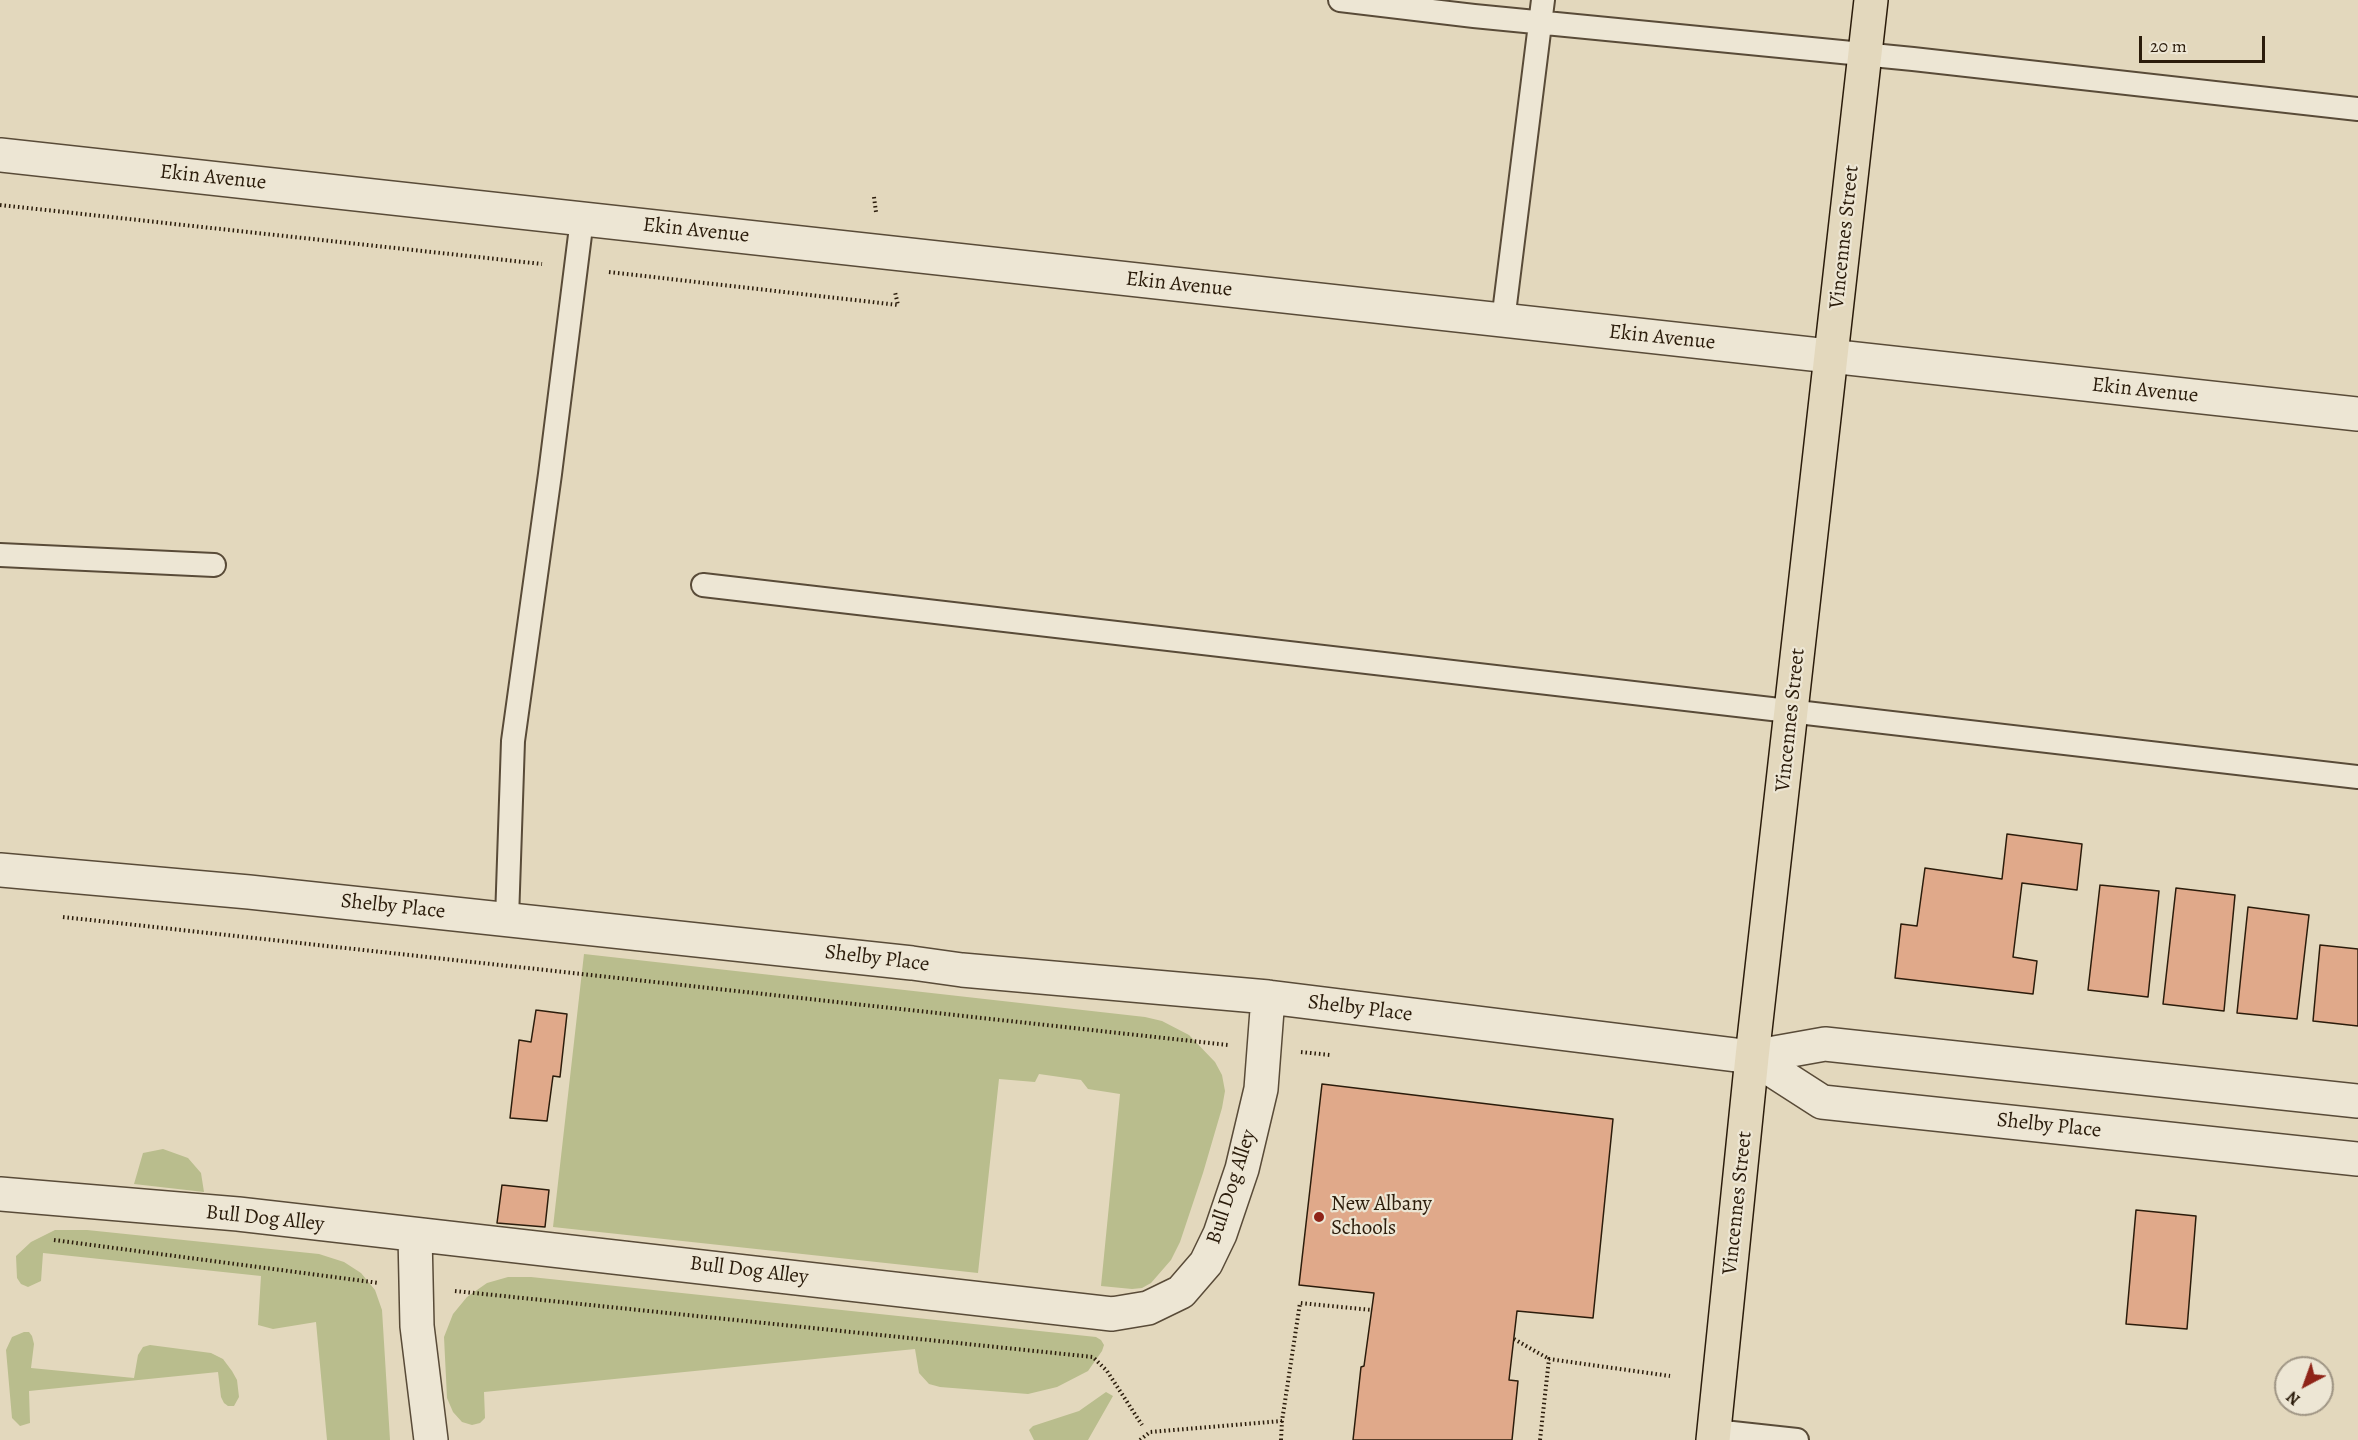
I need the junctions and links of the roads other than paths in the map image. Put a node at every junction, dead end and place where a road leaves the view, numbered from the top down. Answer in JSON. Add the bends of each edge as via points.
{"nodes":[{"id":1,"x":1340,"y":0,"type":"edge"},
{"id":2,"x":1543,"y":0,"type":"edge"},
{"id":3,"x":1871,"y":0,"type":"edge"},
{"id":4,"x":1540,"y":22,"type":"junction"},
{"id":5,"x":1865,"y":54,"type":"junction"},
{"id":6,"x":2358,"y":109,"type":"edge"},
{"id":7,"x":0,"y":154,"type":"edge"},
{"id":8,"x":582,"y":219,"type":"junction"},
{"id":9,"x":1503,"y":321,"type":"junction"},
{"id":10,"x":1832,"y":356,"type":"junction"},
{"id":11,"x":2358,"y":414,"type":"edge"},
{"id":12,"x":0,"y":555,"type":"edge"},
{"id":13,"x":214,"y":565,"type":"dead end"},
{"id":14,"x":704,"y":585,"type":"dead end"},
{"id":15,"x":1792,"y":712,"type":"junction"},
{"id":16,"x":2358,"y":777,"type":"edge"},
{"id":17,"x":0,"y":870,"type":"edge"},
{"id":18,"x":507,"y":920,"type":"junction"},
{"id":19,"x":1268,"y":997,"type":"junction"},
{"id":20,"x":1752,"y":1057,"type":"junction"},
{"id":21,"x":2358,"y":1101,"type":"edge"},
{"id":22,"x":2358,"y":1159,"type":"edge"},
{"id":23,"x":0,"y":1194,"type":"edge"},
{"id":24,"x":416,"y":1235,"type":"junction"},
{"id":25,"x":1714,"y":1436,"type":"edge"},
{"id":26,"x":431,"y":1440,"type":"edge"},
{"id":27,"x":1797,"y":1440,"type":"edge"}],
"edges":[{"from":1,"to":4,"type":"lane"},
{"from":2,"to":4,"type":"lane"},
{"from":3,"to":5,"type":"main road","name":"Vincennes Street"},
{"from":4,"to":5,"type":"lane"},
{"from":4,"to":9,"type":"lane"},
{"from":5,"to":6,"type":"lane"},
{"from":5,"to":10,"type":"main road","name":"Vincennes Street"},
{"from":7,"to":8,"type":"street","name":"Ekin Avenue"},
{"from":8,"to":9,"type":"street","name":"Ekin Avenue"},
{"from":8,"to":18,"type":"lane","via":[[513,741]]},
{"from":9,"to":10,"type":"street","name":"Ekin Avenue"},
{"from":10,"to":11,"type":"street","name":"Ekin Avenue"},
{"from":10,"to":15,"type":"main road","name":"Vincennes Street"},
{"from":12,"to":13,"type":"lane"},
{"from":14,"to":15,"type":"lane"},
{"from":15,"to":16,"type":"lane"},
{"from":15,"to":20,"type":"main road","name":"Vincennes Street"},
{"from":17,"to":18,"type":"street","name":"Shelby Place"},
{"from":18,"to":19,"type":"street","name":"Shelby Place","via":[[962,970]]},
{"from":19,"to":20,"type":"street","name":"Shelby Place"},
{"from":19,"to":24,"type":"street","name":"Bull Dog Alley","via":[[1261,1089],[1242,1168],[1220,1234],[1206,1263],[1182,1292],[1148,1308],[1112,1314]]},
{"from":20,"to":21,"type":"street","name":"Shelby Place","via":[[1825,1044]]},
{"from":20,"to":22,"type":"street","name":"Shelby Place","via":[[1822,1101]]},
{"from":20,"to":25,"type":"main road","name":"Vincennes Street"},
{"from":23,"to":24,"type":"street","name":"Bull Dog Alley","via":[[238,1214]]},
{"from":24,"to":26,"type":"street","via":[[417,1326]]},
{"from":25,"to":27,"type":"lane"}]}
